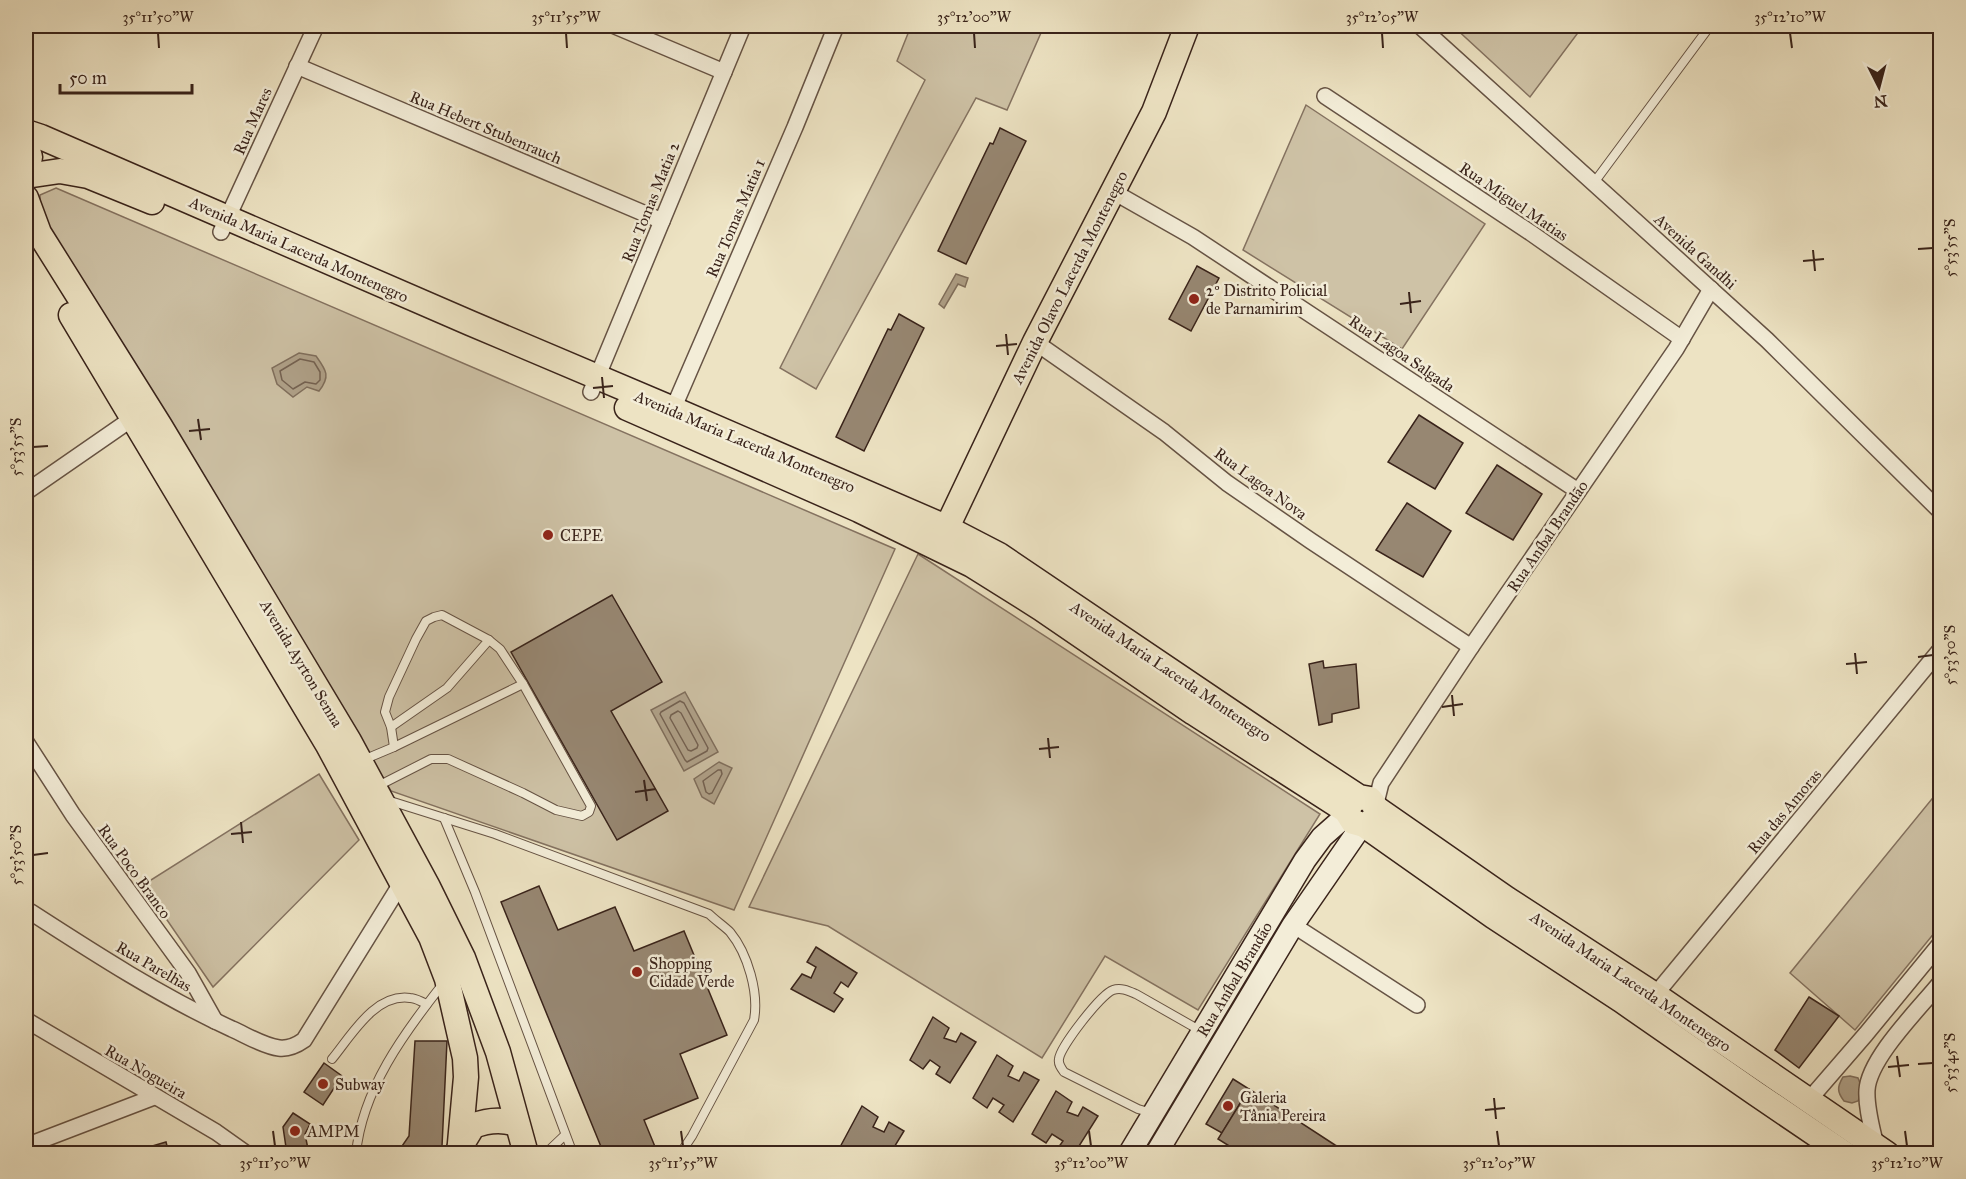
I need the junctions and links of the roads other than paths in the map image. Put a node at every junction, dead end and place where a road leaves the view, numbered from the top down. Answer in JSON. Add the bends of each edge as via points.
{"nodes":[{"id":1,"x":316,"y":26,"type":"edge"},
{"id":2,"x":615,"y":26,"type":"edge"},
{"id":3,"x":743,"y":26,"type":"edge"},
{"id":4,"x":836,"y":26,"type":"edge"},
{"id":5,"x":1187,"y":26,"type":"edge"},
{"id":6,"x":1420,"y":26,"type":"edge"},
{"id":7,"x":1710,"y":26,"type":"edge"},
{"id":8,"x":297,"y":66,"type":"junction"},
{"id":9,"x":724,"y":72,"type":"junction"},
{"id":10,"x":1324,"y":96,"type":"dead end"},
{"id":11,"x":26,"y":132,"type":"edge"},
{"id":12,"x":26,"y":144,"type":"edge"},
{"id":13,"x":68,"y":172,"type":"junction"},
{"id":14,"x":26,"y":174,"type":"edge"},
{"id":15,"x":1593,"y":184,"type":"junction"},
{"id":16,"x":1112,"y":191,"type":"junction"},
{"id":17,"x":26,"y":201,"type":"edge"},
{"id":18,"x":662,"y":221,"type":"junction"},
{"id":19,"x":225,"y":225,"type":"junction"},
{"id":20,"x":26,"y":242,"type":"edge"},
{"id":21,"x":1711,"y":289,"type":"junction"},
{"id":22,"x":1682,"y":339,"type":"junction"},
{"id":23,"x":1035,"y":342,"type":"junction"},
{"id":24,"x":594,"y":385,"type":"junction"},
{"id":25,"x":670,"y":416,"type":"junction"},
{"id":26,"x":133,"y":418,"type":"junction"},
{"id":27,"x":1578,"y":491,"type":"junction"},
{"id":28,"x":26,"y":492,"type":"edge"},
{"id":29,"x":1941,"y":511,"type":"edge"},
{"id":30,"x":942,"y":537,"type":"junction"},
{"id":31,"x":489,"y":640,"type":"junction"},
{"id":32,"x":1471,"y":647,"type":"junction"},
{"id":33,"x":1941,"y":650,"type":"edge"},
{"id":34,"x":522,"y":684,"type":"junction"},
{"id":35,"x":391,"y":727,"type":"junction"},
{"id":36,"x":26,"y":742,"type":"edge"},
{"id":37,"x":394,"y":747,"type":"junction"},
{"id":38,"x":360,"y":761,"type":"junction"},
{"id":39,"x":378,"y":793,"type":"junction"},
{"id":40,"x":1362,"y":811,"type":"junction"},
{"id":41,"x":444,"y":818,"type":"junction"},
{"id":42,"x":402,"y":882,"type":"junction"},
{"id":43,"x":26,"y":909,"type":"edge"},
{"id":44,"x":1293,"y":925,"type":"junction"},
{"id":45,"x":1941,"y":944,"type":"edge"},
{"id":46,"x":447,"y":979,"type":"junction"},
{"id":47,"x":1941,"y":983,"type":"edge"},
{"id":48,"x":1655,"y":995,"type":"junction"},
{"id":49,"x":427,"y":1004,"type":"junction"},
{"id":50,"x":1416,"y":1005,"type":"dead end"},
{"id":51,"x":26,"y":1020,"type":"edge"},
{"id":52,"x":215,"y":1021,"type":"junction"},
{"id":53,"x":1202,"y":1032,"type":"junction"},
{"id":54,"x":333,"y":1059,"type":"dead end"},
{"id":55,"x":154,"y":1097,"type":"junction"},
{"id":56,"x":1808,"y":1101,"type":"junction"},
{"id":57,"x":1153,"y":1113,"type":"junction"},
{"id":58,"x":517,"y":1124,"type":"junction"},
{"id":59,"x":565,"y":1135,"type":"junction"},
{"id":60,"x":26,"y":1146,"type":"edge"},
{"id":61,"x":1881,"y":1150,"type":"edge"},
{"id":62,"x":458,"y":1152,"type":"edge"},
{"id":63,"x":247,"y":1154,"type":"edge"},
{"id":64,"x":356,"y":1154,"type":"edge"},
{"id":65,"x":526,"y":1154,"type":"edge"},
{"id":66,"x":545,"y":1154,"type":"edge"},
{"id":67,"x":573,"y":1154,"type":"edge"},
{"id":68,"x":680,"y":1154,"type":"edge"},
{"id":69,"x":1129,"y":1154,"type":"edge"},
{"id":70,"x":1156,"y":1154,"type":"edge"},
{"id":71,"x":1845,"y":1154,"type":"edge"}],
"edges":[{"from":1,"to":8,"type":"street","name":"Rua Mares"},
{"from":2,"to":9,"type":"street"},
{"from":3,"to":9,"type":"street","name":"Rua Tomas Matia 2"},
{"from":4,"to":25,"type":"street","name":"Rua Tomas Matia 1"},
{"from":5,"to":16,"type":"main road","name":"Avenida Olavo Lacerda Montenegro","via":[[1154,112]]},
{"from":6,"to":15,"type":"street","name":"Avenida Gandhi"},
{"from":7,"to":15,"type":"lane"},
{"from":8,"to":18,"type":"street","name":"Rua Hebert Stubenrauch"},
{"from":8,"to":19,"type":"street","name":"Rua Mares"},
{"from":9,"to":18,"type":"street","name":"Rua Tomas Matia 2"},
{"from":10,"to":22,"type":"street","name":"Rua Miguel Matias"},
{"from":11,"to":19,"type":"main road","name":"Avenida Maria Lacerda Montenegro"},
{"from":12,"to":14,"type":"main road","via":[[30,157]]},
{"from":13,"to":14,"type":"main road","name":"Avenida Maria Lacerda Montenegro"},
{"from":13,"to":17,"type":"main road","via":[[41,183]]},
{"from":13,"to":19,"type":"main road","name":"Avenida Maria Lacerda Montenegro"},
{"from":15,"to":21,"type":"street","name":"Avenida Gandhi"},
{"from":16,"to":23,"type":"main road","name":"Avenida Olavo Lacerda Montenegro"},
{"from":16,"to":27,"type":"street","name":"Rua Lagoa Salgada","via":[[1193,237]]},
{"from":17,"to":38,"type":"main road","name":"Avenida Ayrton Senna","via":[[39,233],[160,426]]},
{"from":18,"to":24,"type":"street","name":"Rua Tomas Matia 2"},
{"from":19,"to":24,"type":"main road","name":"Avenida Maria Lacerda Montenegro"},
{"from":20,"to":26,"type":"main road","name":"Avenida Ayrton Senna"},
{"from":21,"to":22,"type":"street","name":"Rua Aníbal Brandão"},
{"from":21,"to":29,"type":"street","name":"Avenida Gandhi"},
{"from":22,"to":27,"type":"street","name":"Rua Aníbal Brandão"},
{"from":23,"to":30,"type":"main road","name":"Avenida Olavo Lacerda Montenegro"},
{"from":23,"to":32,"type":"street","name":"Rua Lagoa Nova","via":[[1164,432],[1227,483]]},
{"from":24,"to":25,"type":"main road","name":"Avenida Maria Lacerda Montenegro"},
{"from":25,"to":30,"type":"main road","name":"Avenida Maria Lacerda Montenegro","via":[[859,510]]},
{"from":26,"to":28,"type":"street"},
{"from":26,"to":42,"type":"main road","name":"Avenida Ayrton Senna","via":[[328,745]]},
{"from":27,"to":32,"type":"street","name":"Rua Aníbal Brandão"},
{"from":30,"to":40,"type":"main road","name":"Avenida Maria Lacerda Montenegro","via":[[972,565],[1194,713]]},
{"from":31,"to":34,"type":"lane","via":[[500,649]]},
{"from":31,"to":35,"type":"lane","via":[[447,688]]},
{"from":31,"to":35,"type":"lane","via":[[442,615],[426,621],[389,697],[385,712]]},
{"from":32,"to":40,"type":"street","name":"Rua Aníbal Brandão"},
{"from":33,"to":48,"type":"street","name":"Rua das Amoras"},
{"from":34,"to":37,"type":"lane"},
{"from":34,"to":39,"type":"lane","via":[[591,806],[589,812],[582,816],[556,810],[472,769],[440,758],[431,759]]},
{"from":35,"to":37,"type":"lane"},
{"from":36,"to":52,"type":"street","name":"Rua Poco Branco","via":[[73,815],[188,973]]},
{"from":37,"to":38,"type":"lane"},
{"from":38,"to":39,"type":"main road","name":"Avenida Ayrton Senna"},
{"from":39,"to":41,"type":"lane"},
{"from":39,"to":58,"type":"main road","name":"Avenida Ayrton Senna","via":[[463,958],[498,1052]]},
{"from":40,"to":44,"type":"street","name":"Rua Aníbal Brandão"},
{"from":40,"to":48,"type":"main road","name":"Avenida Maria Lacerda Montenegro"},
{"from":40,"to":53,"type":"street","name":"Rua Aníbal Brandão","via":[[1322,837],[1305,860]]},
{"from":40,"to":71,"type":"main road","name":"Avenida Maria Lacerda Montenegro","via":[[1493,916]]},
{"from":41,"to":59,"type":"lane"},
{"from":41,"to":68,"type":"lane","via":[[709,914],[730,933],[753,981],[754,1020]]},
{"from":42,"to":46,"type":"main road","name":"Avenida Ayrton Senna"},
{"from":42,"to":52,"type":"street","name":"Rua Parelhas","via":[[304,1040],[286,1048],[268,1045]]},
{"from":43,"to":52,"type":"street","name":"Rua Parelhas","via":[[89,950]]},
{"from":44,"to":50,"type":"street"},
{"from":44,"to":70,"type":"street","name":"Rua Aníbal Brandão"},
{"from":45,"to":56,"type":"street"},
{"from":46,"to":49,"type":"lane"},
{"from":46,"to":62,"type":"main road","name":"Avenida Ayrton Senna","via":[[465,1058]]},
{"from":47,"to":61,"type":"street","via":[[1883,1052],[1869,1075],[1867,1091]]},
{"from":48,"to":56,"type":"main road","name":"Avenida Maria Lacerda Montenegro"},
{"from":49,"to":54,"type":"lane","via":[[401,997],[381,1005]]},
{"from":49,"to":64,"type":"lane","via":[[383,1070],[367,1106]]},
{"from":51,"to":55,"type":"street","name":"Rua Nogueira"},
{"from":53,"to":57,"type":"street","name":"Rua Aníbal Brandão"},
{"from":53,"to":57,"type":"lane","via":[[1136,994],[1115,989],[1087,1015],[1059,1057],[1064,1072]]},
{"from":55,"to":60,"type":"street"},
{"from":55,"to":63,"type":"street","name":"Rua Nogueira"},
{"from":56,"to":61,"type":"main road","name":"Avenida Maria Lacerda Montenegro"},
{"from":57,"to":69,"type":"street","name":"Rua Aníbal Brandão"},
{"from":58,"to":62,"type":"main road","via":[[496,1120],[473,1126]]},
{"from":58,"to":65,"type":"main road","name":"Avenida Ayrton Senna"},
{"from":59,"to":66,"type":"lane"},
{"from":59,"to":67,"type":"lane"}]}
